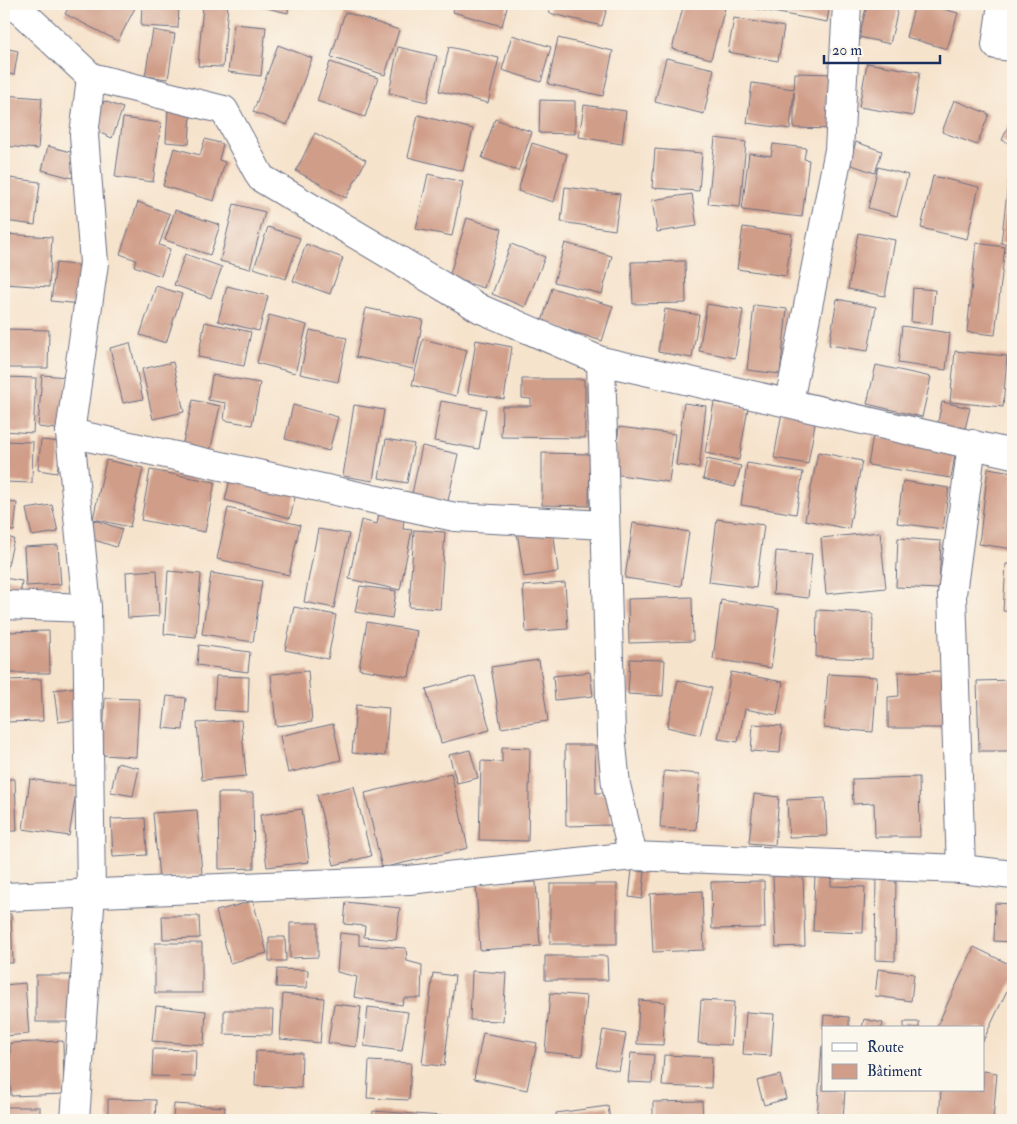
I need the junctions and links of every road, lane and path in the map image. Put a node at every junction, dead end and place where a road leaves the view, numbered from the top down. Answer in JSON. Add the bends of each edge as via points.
{"nodes":[{"id":1,"x":11,"y":4,"type":"edge"},
{"id":2,"x":847,"y":4,"type":"edge"},
{"id":3,"x":1002,"y":4,"type":"edge"},
{"id":4,"x":1013,"y":47,"type":"edge"},
{"id":5,"x":92,"y":77,"type":"junction"},
{"id":6,"x":602,"y":361,"type":"junction"},
{"id":7,"x":789,"y":402,"type":"junction"},
{"id":8,"x":70,"y":433,"type":"junction"},
{"id":9,"x":972,"y":444,"type":"junction"},
{"id":10,"x":1013,"y":454,"type":"edge"},
{"id":11,"x":605,"y":525,"type":"junction"},
{"id":12,"x":4,"y":605,"type":"edge"},
{"id":13,"x":87,"y":608,"type":"junction"},
{"id":14,"x":633,"y":856,"type":"junction"},
{"id":15,"x":961,"y":869,"type":"junction"},
{"id":16,"x":1013,"y":875,"type":"edge"},
{"id":17,"x":92,"y":893,"type":"junction"},
{"id":18,"x":4,"y":897,"type":"edge"},
{"id":19,"x":75,"y":1120,"type":"edge"}],
"edges":[{"from":1,"to":5,"type":"street"},
{"from":2,"to":7,"type":"street","via":[[839,150]]},
{"from":3,"to":4,"type":"street","via":[[996,45]]},
{"from":5,"to":6,"type":"street","via":[[224,110],[261,178],[481,309]]},
{"from":5,"to":8,"type":"street","via":[[84,135],[94,263]]},
{"from":6,"to":7,"type":"street"},
{"from":6,"to":11,"type":"street"},
{"from":7,"to":9,"type":"street"},
{"from":8,"to":11,"type":"street","via":[[455,517]]},
{"from":8,"to":13,"type":"street"},
{"from":9,"to":10,"type":"street"},
{"from":9,"to":15,"type":"street","via":[[952,594]]},
{"from":11,"to":14,"type":"street","via":[[611,735],[616,785]]},
{"from":12,"to":13,"type":"street"},
{"from":13,"to":17,"type":"street"},
{"from":14,"to":15,"type":"street"},
{"from":14,"to":17,"type":"street","via":[[409,880]]},
{"from":15,"to":16,"type":"street"},
{"from":17,"to":18,"type":"street"},
{"from":17,"to":19,"type":"street"}]}
